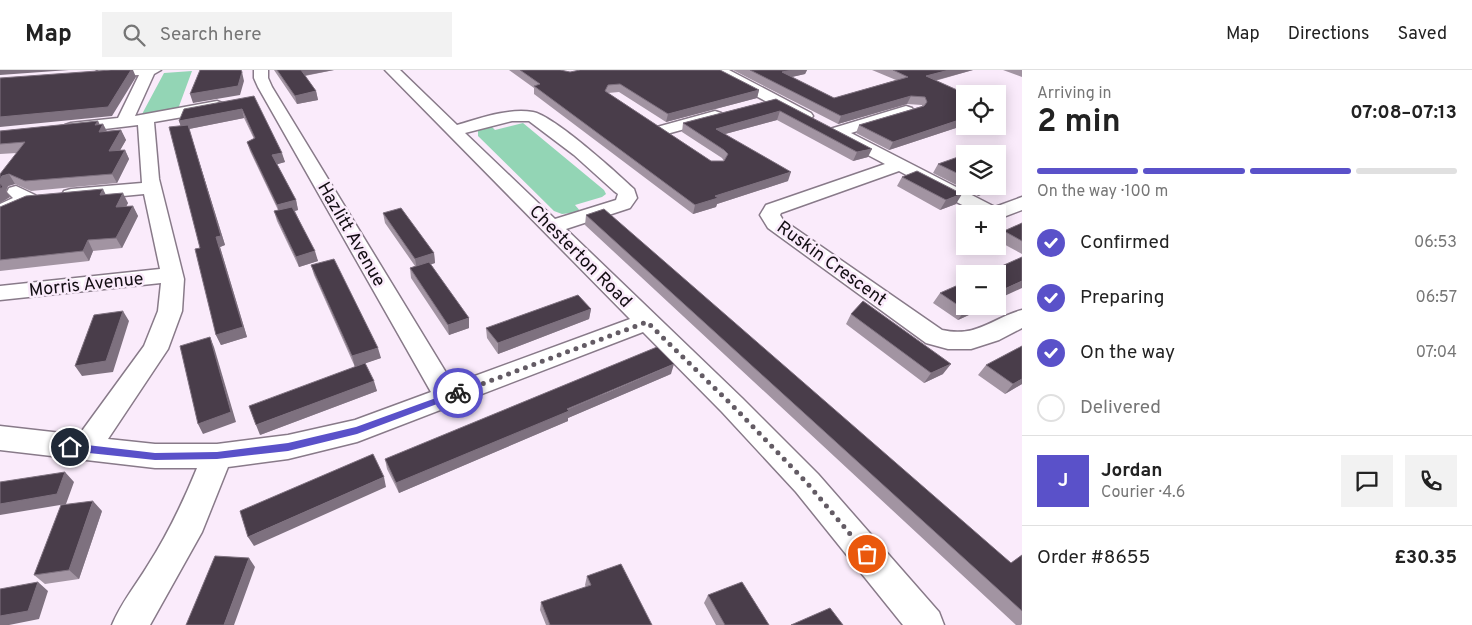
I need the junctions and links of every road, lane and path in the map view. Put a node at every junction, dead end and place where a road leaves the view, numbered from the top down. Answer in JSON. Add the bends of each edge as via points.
{"nodes":[{"id":1,"x":150,"y":70,"type":"edge"},
{"id":2,"x":154,"y":70,"type":"edge"},
{"id":3,"x":261,"y":70,"type":"edge"},
{"id":4,"x":392,"y":70,"type":"edge"},
{"id":5,"x":726,"y":71,"type":"edge"},
{"id":6,"x":90,"y":72,"type":"edge"},
{"id":7,"x":775,"y":100,"type":"junction"},
{"id":8,"x":230,"y":103,"type":"edge"},
{"id":9,"x":756,"y":105,"type":"edge"},
{"id":10,"x":914,"y":109,"type":"edge"},
{"id":11,"x":728,"y":112,"type":"edge"},
{"id":12,"x":648,"y":120,"type":"edge"},
{"id":13,"x":135,"y":121,"type":"junction"},
{"id":14,"x":57,"y":129,"type":"edge"},
{"id":15,"x":663,"y":130,"type":"junction"},
{"id":16,"x":453,"y":131,"type":"junction"},
{"id":17,"x":836,"y":132,"type":"junction"},
{"id":18,"x":678,"y":140,"type":"edge"},
{"id":19,"x":900,"y":165,"type":"junction"},
{"id":20,"x":152,"y":188,"type":"junction"},
{"id":21,"x":1022,"y":203,"type":"edge"},
{"id":22,"x":977,"y":205,"type":"edge"},
{"id":23,"x":6,"y":209,"type":"edge"},
{"id":24,"x":1006,"y":213,"type":"edge"},
{"id":25,"x":551,"y":227,"type":"junction"},
{"id":26,"x":172,"y":275,"type":"junction"},
{"id":27,"x":0,"y":293,"type":"edge"},
{"id":28,"x":1022,"y":318,"type":"edge"},
{"id":29,"x":647,"y":322,"type":"junction"},
{"id":30,"x":447,"y":397,"type":"junction"},
{"id":31,"x":0,"y":438,"type":"edge"},
{"id":32,"x":85,"y":449,"type":"junction"},
{"id":33,"x":217,"y":456,"type":"junction"},
{"id":34,"x":130,"y":625,"type":"edge"},
{"id":35,"x":926,"y":625,"type":"edge"}],
"edges":[{"from":1,"to":2,"type":"street"},
{"from":1,"to":6,"type":"street"},
{"from":1,"to":13,"type":"street"},
{"from":3,"to":30,"type":"street","name":"Hazlitt Avenue","via":[[262,97]]},
{"from":4,"to":16,"type":"street","name":"Chesterton Road"},
{"from":5,"to":7,"type":"street"},
{"from":7,"to":9,"type":"street"},
{"from":7,"to":17,"type":"street"},
{"from":8,"to":13,"type":"street"},
{"from":10,"to":17,"type":"street"},
{"from":11,"to":15,"type":"street"},
{"from":12,"to":15,"type":"street"},
{"from":13,"to":14,"type":"street"},
{"from":13,"to":20,"type":"street"},
{"from":15,"to":18,"type":"street"},
{"from":16,"to":25,"type":"street","name":"Chesterton Road"},
{"from":16,"to":25,"type":"street","via":[[519,116],[539,119],[627,193],[623,204]]},
{"from":17,"to":19,"type":"street"},
{"from":19,"to":22,"type":"street"},
{"from":19,"to":28,"type":"street","name":"Ruskin Crescent","via":[[773,209],[770,215],[785,232],[935,337],[968,342]]},
{"from":20,"to":23,"type":"street","via":[[52,197],[22,196]]},
{"from":20,"to":26,"type":"street"},
{"from":21,"to":24,"type":"street"},
{"from":25,"to":29,"type":"street","name":"Chesterton Road"},
{"from":26,"to":27,"type":"street","name":"Morris Avenue"},
{"from":26,"to":32,"type":"street","via":[[170,311],[155,349]]},
{"from":29,"to":30,"type":"street"},
{"from":29,"to":35,"type":"street","name":"Chesterton Road","via":[[807,483]]},
{"from":30,"to":33,"type":"street","via":[[357,431],[288,447]]},
{"from":31,"to":32,"type":"street"},
{"from":32,"to":33,"type":"street","via":[[155,456]]},
{"from":33,"to":34,"type":"street","via":[[190,522]]}]}
